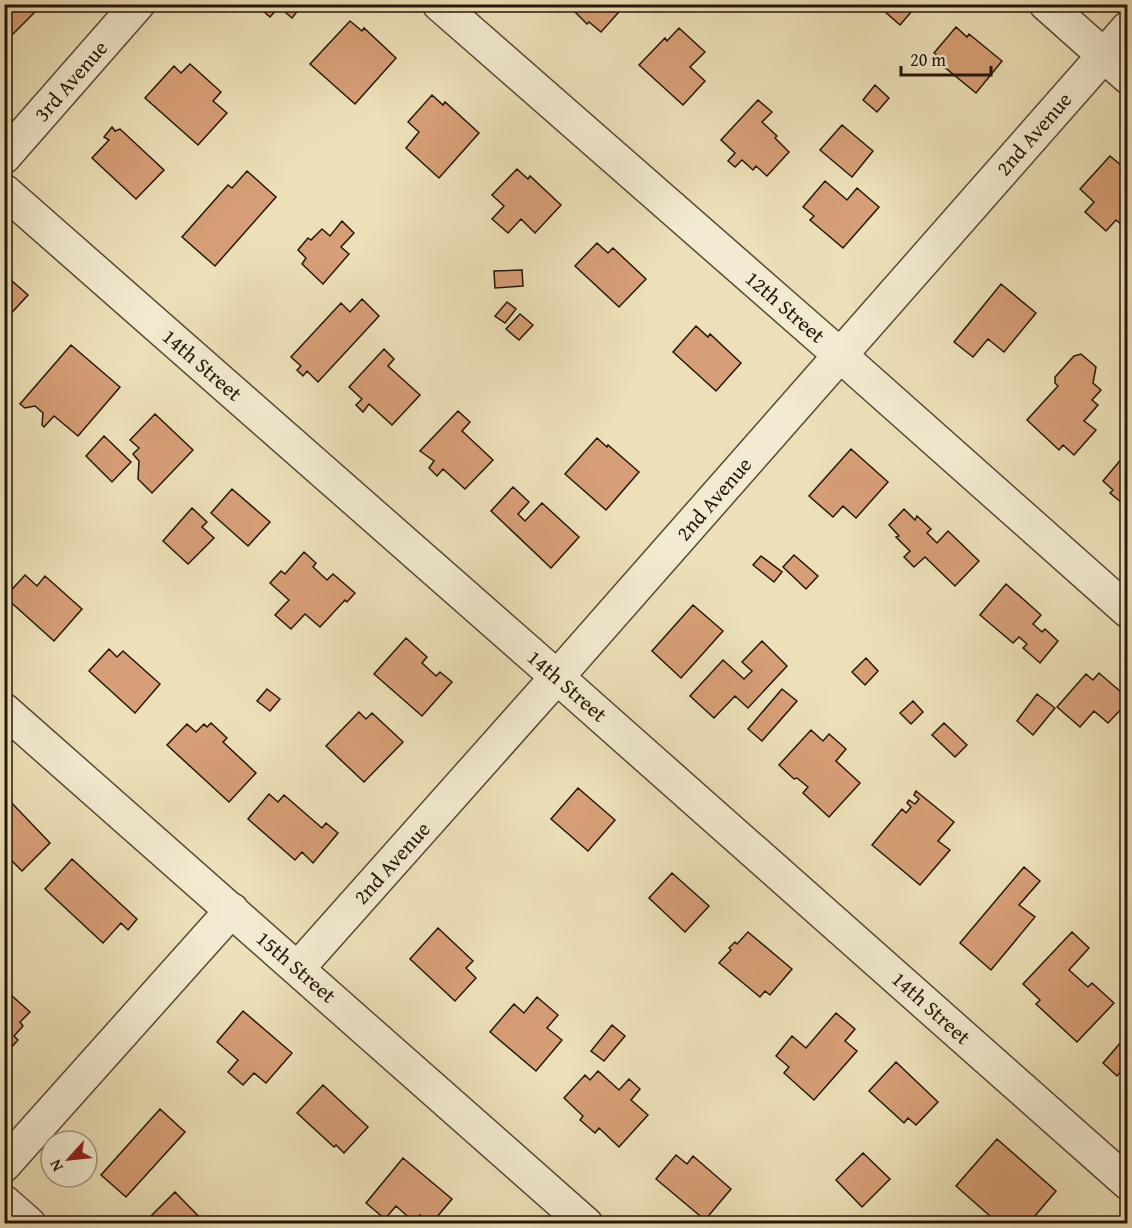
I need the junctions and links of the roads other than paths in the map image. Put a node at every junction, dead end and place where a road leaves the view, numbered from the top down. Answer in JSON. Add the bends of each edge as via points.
{"nodes":[{"id":1,"x":138,"y":4,"type":"edge"},
{"id":2,"x":439,"y":4,"type":"edge"},
{"id":3,"x":1046,"y":4,"type":"edge"},
{"id":4,"x":1128,"y":28,"type":"edge"},
{"id":5,"x":1103,"y":55,"type":"junction"},
{"id":6,"x":1128,"y":77,"type":"edge"},
{"id":7,"x":4,"y":158,"type":"edge"},
{"id":8,"x":4,"y":191,"type":"edge"},
{"id":9,"x":841,"y":356,"type":"junction"},
{"id":10,"x":1128,"y":611,"type":"edge"},
{"id":11,"x":557,"y":677,"type":"junction"},
{"id":12,"x":4,"y":711,"type":"edge"},
{"id":13,"x":232,"y":910,"type":"junction"},
{"id":14,"x":298,"y":968,"type":"junction"},
{"id":15,"x":4,"y":1165,"type":"edge"},
{"id":16,"x":1128,"y":1183,"type":"edge"},
{"id":17,"x":4,"y":1202,"type":"edge"},
{"id":18,"x":29,"y":1224,"type":"edge"},
{"id":19,"x":586,"y":1224,"type":"edge"}],
"edges":[{"from":1,"to":7,"type":"street","name":"3rd Avenue"},
{"from":2,"to":9,"type":"street","name":"12th Street"},
{"from":3,"to":5,"type":"street"},
{"from":4,"to":5,"type":"street","name":"2nd Avenue"},
{"from":5,"to":6,"type":"street"},
{"from":5,"to":9,"type":"street","name":"2nd Avenue"},
{"from":8,"to":11,"type":"street","name":"14th Street"},
{"from":9,"to":10,"type":"street","name":"12th Street"},
{"from":9,"to":11,"type":"street","name":"2nd Avenue"},
{"from":11,"to":14,"type":"street","name":"2nd Avenue"},
{"from":11,"to":16,"type":"street","name":"14th Street"},
{"from":12,"to":13,"type":"street","name":"15th Street"},
{"from":13,"to":14,"type":"street","name":"15th Street"},
{"from":13,"to":15,"type":"street"},
{"from":14,"to":19,"type":"street","name":"15th Street"},
{"from":17,"to":18,"type":"street"}]}
